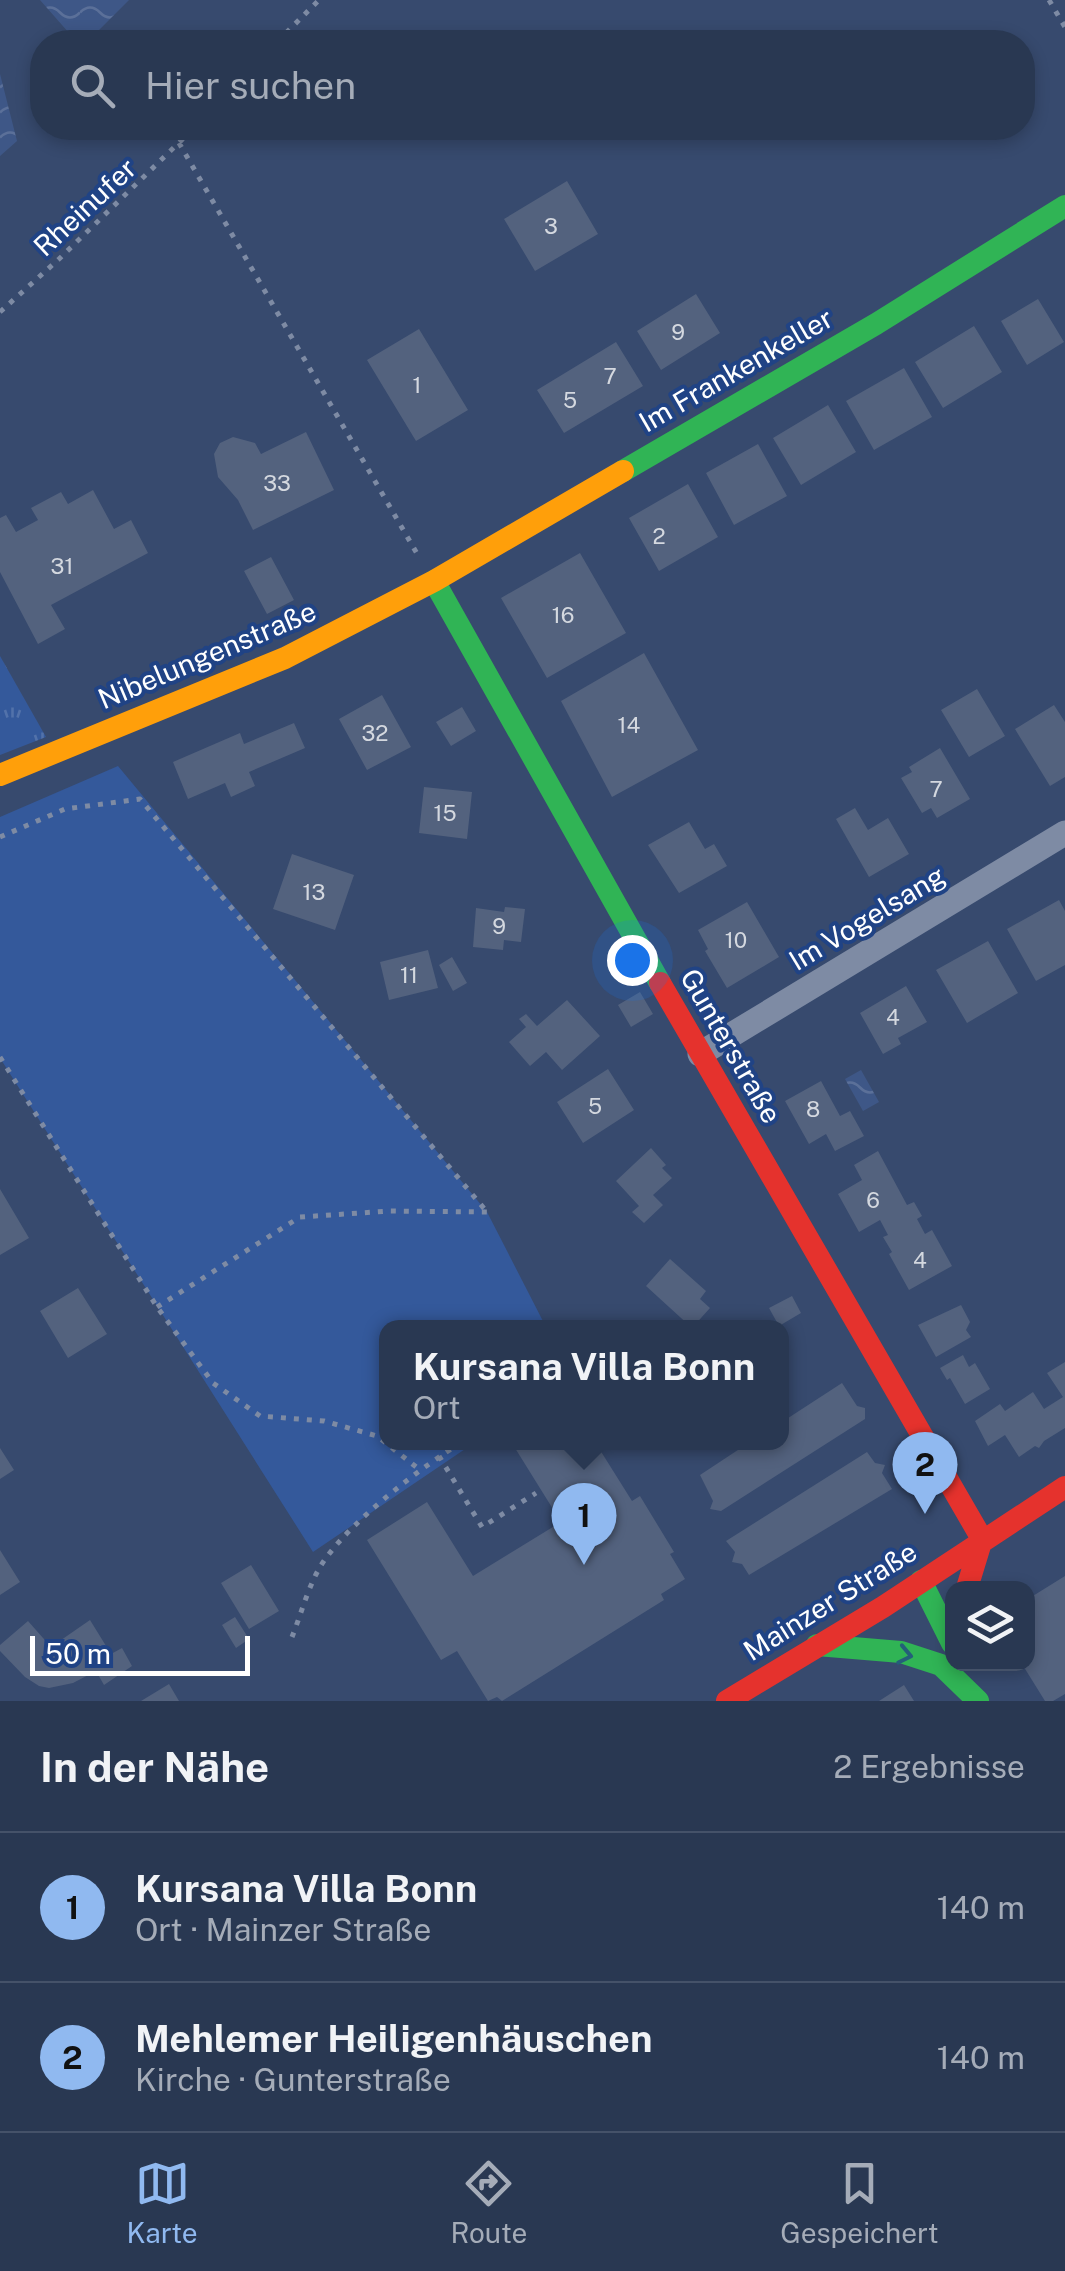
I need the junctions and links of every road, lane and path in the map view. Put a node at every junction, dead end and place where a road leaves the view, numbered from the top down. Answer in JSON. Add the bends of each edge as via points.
{"nodes":[{"id":1,"x":319,"y":0,"type":"edge"},
{"id":2,"x":1049,"y":0,"type":"edge"},
{"id":3,"x":1065,"y":27,"type":"edge"},
{"id":4,"x":289,"y":30,"type":"edge"},
{"id":5,"x":179,"y":142,"type":"joint"},
{"id":6,"x":1065,"y":206,"type":"edge"},
{"id":7,"x":0,"y":312,"type":"edge"},
{"id":8,"x":434,"y":581,"type":"junction"},
{"id":9,"x":0,"y":775,"type":"edge"},
{"id":10,"x":1065,"y":833,"type":"edge"},
{"id":11,"x":0,"y":837,"type":"edge"},
{"id":12,"x":700,"y":1054,"type":"junction"},
{"id":13,"x":0,"y":1057,"type":"edge"},
{"id":14,"x":157,"y":1307,"type":"junction"},
{"id":15,"x":379,"y":1438,"type":"edge"},
{"id":16,"x":395,"y":1450,"type":"edge"},
{"id":17,"x":449,"y":1450,"type":"edge"},
{"id":18,"x":439,"y":1456,"type":"junction"},
{"id":19,"x":420,"y":1470,"type":"junction"},
{"id":20,"x":1065,"y":1487,"type":"edge"},
{"id":21,"x":536,"y":1492,"type":"dead end"},
{"id":22,"x":982,"y":1539,"type":"junction"},
{"id":23,"x":921,"y":1581,"type":"junction"},
{"id":24,"x":970,"y":1581,"type":"edge"},
{"id":25,"x":945,"y":1629,"type":"edge"},
{"id":26,"x":292,"y":1637,"type":"dead end"},
{"id":27,"x":817,"y":1645,"type":"junction"},
{"id":28,"x":966,"y":1671,"type":"edge"},
{"id":29,"x":977,"y":1671,"type":"edge"},
{"id":30,"x":728,"y":1701,"type":"edge"},
{"id":31,"x":981,"y":1701,"type":"edge"}],
"edges":[{"from":1,"to":4,"type":"path"},
{"from":2,"to":3,"type":"path"},
{"from":5,"to":7,"type":"path","name":"Rheinufer"},
{"from":5,"to":8,"type":"path"},
{"from":6,"to":8,"type":"street","name":"Im Frankenkeller"},
{"from":8,"to":9,"type":"street","name":"Nibelungenstraße","via":[[286,658]]},
{"from":8,"to":12,"type":"street","name":"Gunterstraße"},
{"from":10,"to":12,"type":"street","name":"Im Vogelsang"},
{"from":11,"to":14,"type":"path","via":[[66,809],[140,799],[486,1212],[300,1216]]},
{"from":12,"to":22,"type":"street","name":"Gunterstraße"},
{"from":13,"to":14,"type":"path"},
{"from":14,"to":15,"type":"path","via":[[213,1384],[260,1416],[324,1420]]},
{"from":16,"to":19,"type":"path"},
{"from":17,"to":18,"type":"path"},
{"from":18,"to":19,"type":"path"},
{"from":18,"to":21,"type":"path","via":[[482,1527]]},
{"from":19,"to":26,"type":"path","via":[[324,1559]]},
{"from":20,"to":22,"type":"street","name":"Mainzer Straße"},
{"from":22,"to":23,"type":"street","name":"Mainzer Straße"},
{"from":22,"to":24,"type":"street"},
{"from":23,"to":25,"type":"street"},
{"from":23,"to":27,"type":"street","name":"Mainzer Straße"},
{"from":27,"to":30,"type":"street","name":"Mainzer Straße"},
{"from":27,"to":31,"type":"street","one_way":true,"via":[[901,1652],[941,1665]]},
{"from":28,"to":31,"type":"street"},
{"from":29,"to":31,"type":"street"}]}
